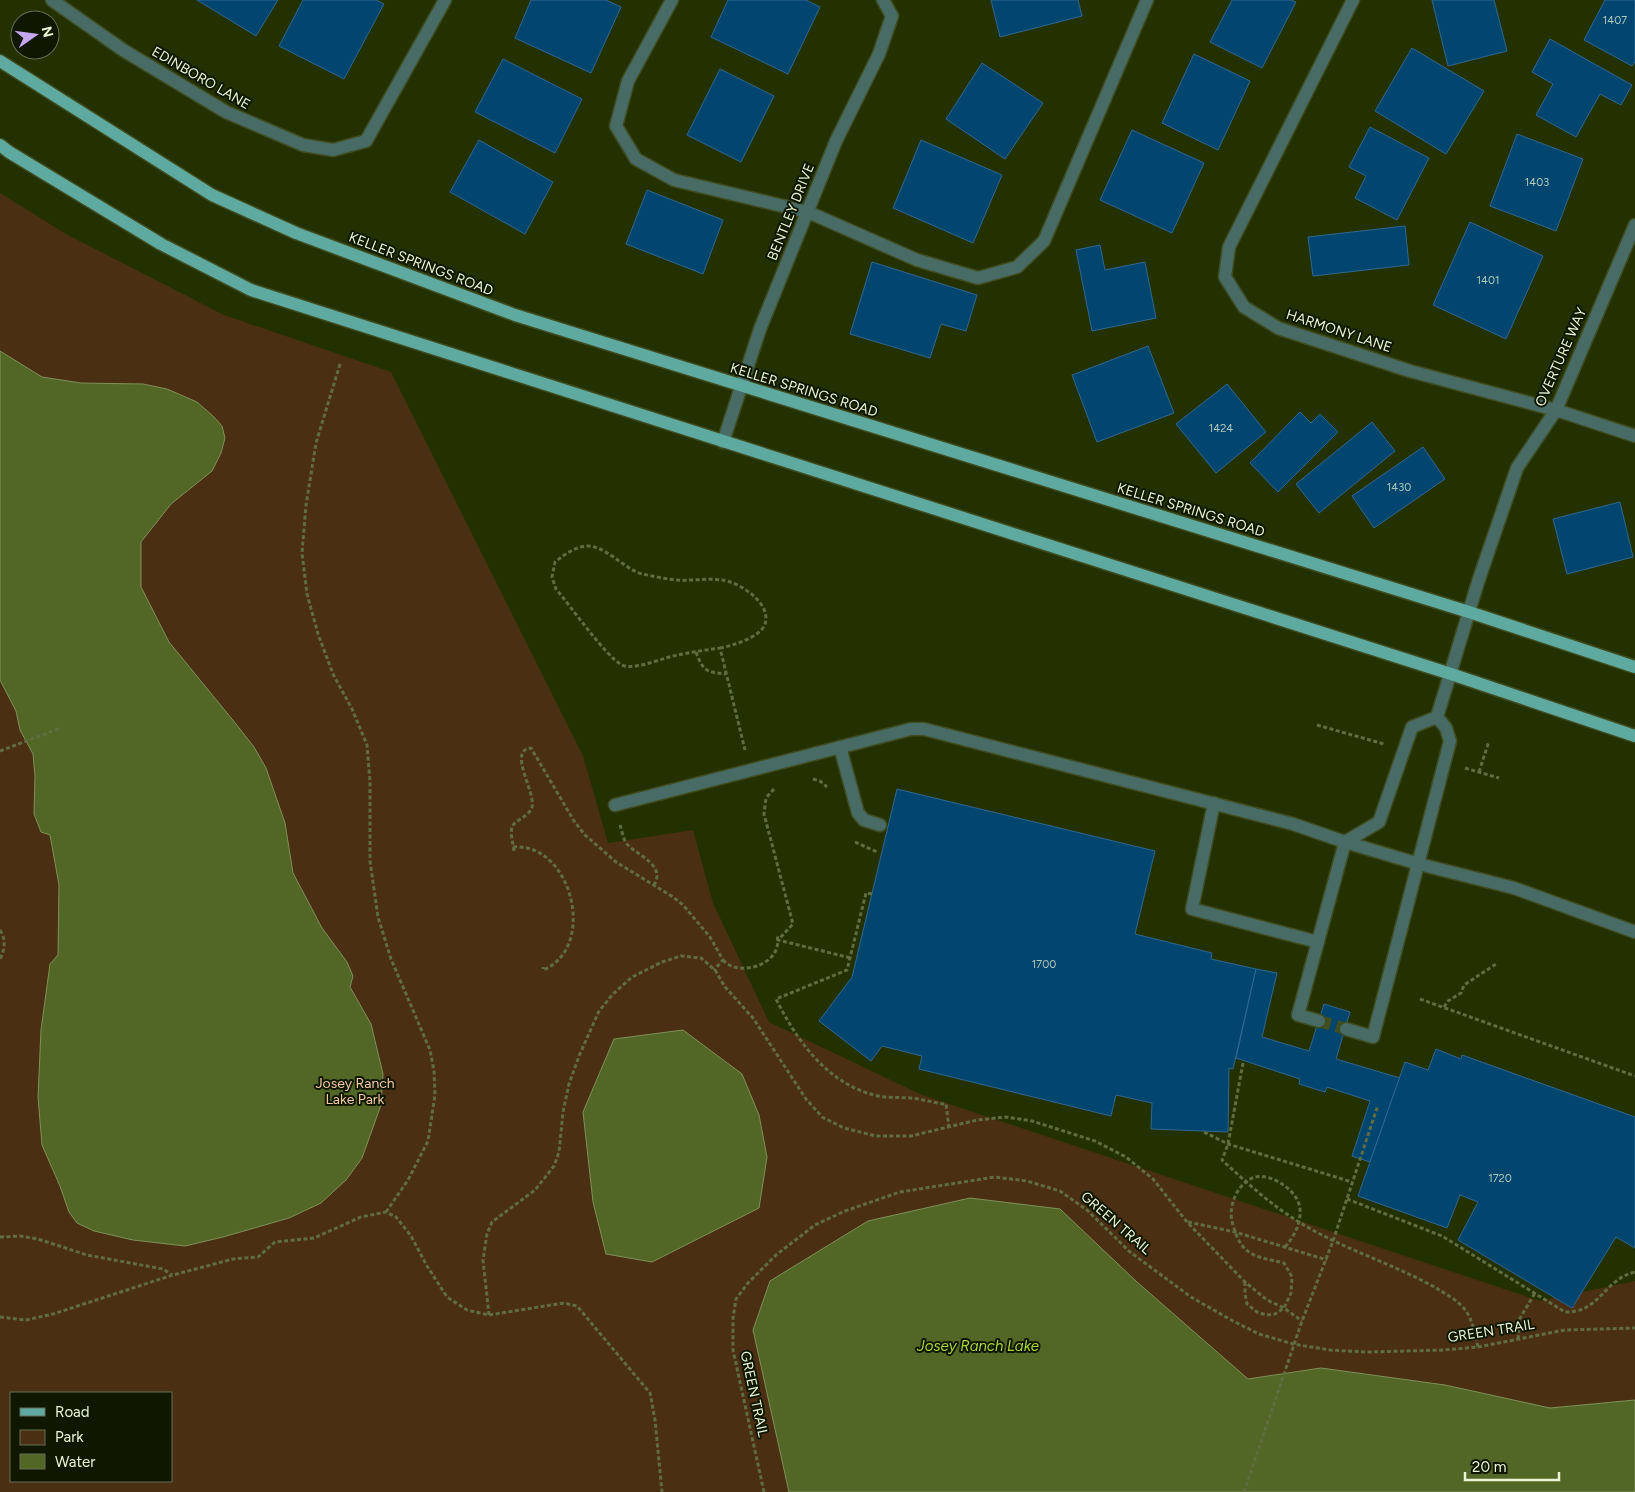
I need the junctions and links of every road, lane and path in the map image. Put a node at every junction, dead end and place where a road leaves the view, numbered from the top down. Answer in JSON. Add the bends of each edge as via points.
{"nodes":[{"id":1,"x":52,"y":0,"type":"edge"},
{"id":2,"x":445,"y":0,"type":"edge"},
{"id":3,"x":672,"y":0,"type":"edge"},
{"id":4,"x":883,"y":0,"type":"edge"},
{"id":5,"x":1147,"y":0,"type":"edge"},
{"id":6,"x":1353,"y":0,"type":"edge"},
{"id":7,"x":0,"y":61,"type":"edge"},
{"id":8,"x":0,"y":145,"type":"edge"},
{"id":9,"x":808,"y":212,"type":"junction"},
{"id":10,"x":1635,"y":224,"type":"edge"},
{"id":11,"x":340,"y":364,"type":"dead end"},
{"id":12,"x":742,"y":387,"type":"junction"},
{"id":13,"x":1556,"y":410,"type":"junction"},
{"id":14,"x":1635,"y":436,"type":"edge"},
{"id":15,"x":723,"y":442,"type":"junction"},
{"id":16,"x":1469,"y":612,"type":"junction"},
{"id":17,"x":720,"y":648,"type":"junction"},
{"id":18,"x":696,"y":652,"type":"junction"},
{"id":19,"x":1635,"y":667,"type":"edge"},
{"id":20,"x":726,"y":674,"type":"junction"},
{"id":21,"x":1451,"y":674,"type":"junction"},
{"id":22,"x":1437,"y":717,"type":"junction"},
{"id":23,"x":1317,"y":724,"type":"dead end"},
{"id":24,"x":61,"y":728,"type":"dead end"},
{"id":25,"x":740,"y":729,"type":"dead end"},
{"id":26,"x":1635,"y":736,"type":"edge"},
{"id":27,"x":1489,"y":741,"type":"dead end"},
{"id":28,"x":1392,"y":746,"type":"dead end"},
{"id":29,"x":840,"y":747,"type":"junction"},
{"id":30,"x":0,"y":751,"type":"edge"},
{"id":31,"x":1462,"y":767,"type":"dead end"},
{"id":32,"x":1479,"y":772,"type":"junction"},
{"id":33,"x":808,"y":778,"type":"dead end"},
{"id":34,"x":1499,"y":778,"type":"dead end"},
{"id":35,"x":776,"y":787,"type":"dead end"},
{"id":36,"x":830,"y":792,"type":"dead end"},
{"id":37,"x":1214,"y":803,"type":"junction"},
{"id":38,"x":615,"y":805,"type":"joint"},
{"id":39,"x":880,"y":825,"type":"dead end"},
{"id":40,"x":852,"y":840,"type":"dead end"},
{"id":41,"x":1345,"y":842,"type":"junction"},
{"id":42,"x":877,"y":852,"type":"dead end"},
{"id":43,"x":1419,"y":864,"type":"junction"},
{"id":44,"x":654,"y":885,"type":"junction"},
{"id":45,"x":872,"y":894,"type":"dead end"},
{"id":46,"x":0,"y":930,"type":"edge"},
{"id":47,"x":1635,"y":932,"type":"edge"},
{"id":48,"x":777,"y":935,"type":"dead end"},
{"id":49,"x":778,"y":940,"type":"junction"},
{"id":50,"x":1318,"y":942,"type":"junction"},
{"id":51,"x":850,"y":958,"type":"junction"},
{"id":52,"x":0,"y":959,"type":"edge"},
{"id":53,"x":723,"y":960,"type":"junction"},
{"id":54,"x":1496,"y":964,"type":"dead end"},
{"id":55,"x":542,"y":967,"type":"dead end"},
{"id":56,"x":714,"y":970,"type":"junction"},
{"id":57,"x":1420,"y":998,"type":"dead end"},
{"id":58,"x":1444,"y":1007,"type":"junction"},
{"id":59,"x":1319,"y":1021,"type":"tunnel mouth"},
{"id":60,"x":1346,"y":1029,"type":"tunnel mouth"},
{"id":61,"x":1243,"y":1063,"type":"dead end"},
{"id":62,"x":1635,"y":1076,"type":"edge"},
{"id":63,"x":1378,"y":1104,"type":"dead end"},
{"id":64,"x":949,"y":1128,"type":"junction"},
{"id":65,"x":1204,"y":1132,"type":"dead end"},
{"id":66,"x":1228,"y":1144,"type":"junction"},
{"id":67,"x":1246,"y":1182,"type":"junction"},
{"id":68,"x":1352,"y":1182,"type":"junction"},
{"id":69,"x":1347,"y":1199,"type":"junction"},
{"id":70,"x":386,"y":1212,"type":"junction"},
{"id":71,"x":1187,"y":1222,"type":"junction"},
{"id":72,"x":1298,"y":1222,"type":"junction"},
{"id":73,"x":1235,"y":1232,"type":"junction"},
{"id":74,"x":0,"y":1237,"type":"edge"},
{"id":75,"x":1333,"y":1241,"type":"junction"},
{"id":76,"x":1284,"y":1248,"type":"junction"},
{"id":77,"x":1327,"y":1260,"type":"junction"},
{"id":78,"x":1635,"y":1272,"type":"edge"},
{"id":79,"x":172,"y":1275,"type":"junction"},
{"id":80,"x":1245,"y":1282,"type":"junction"},
{"id":81,"x":1535,"y":1293,"type":"junction"},
{"id":82,"x":1284,"y":1308,"type":"junction"},
{"id":83,"x":489,"y":1315,"type":"junction"},
{"id":84,"x":0,"y":1317,"type":"edge"},
{"id":85,"x":1302,"y":1321,"type":"junction"},
{"id":86,"x":1635,"y":1328,"type":"edge"},
{"id":87,"x":1518,"y":1339,"type":"junction"},
{"id":88,"x":1294,"y":1344,"type":"junction"},
{"id":89,"x":1478,"y":1347,"type":"junction"},
{"id":90,"x":662,"y":1492,"type":"edge"},
{"id":91,"x":764,"y":1492,"type":"edge"},
{"id":92,"x":1244,"y":1492,"type":"edge"}],
"edges":[{"from":1,"to":2,"type":"street","name":"EDINBORO LANE","via":[[123,50],[226,112],[303,145],[333,150],[366,141]]},
{"from":3,"to":9,"type":"street","via":[[628,80],[616,126],[636,159],[674,180]]},
{"from":4,"to":9,"type":"street","name":"BENTLEY DRIVE","via":[[892,16],[882,47],[836,141]]},
{"from":5,"to":9,"type":"street","via":[[1044,241],[1017,267],[978,278],[917,260]]},
{"from":6,"to":13,"type":"street","name":"HARMONY LANE","via":[[1229,247],[1225,277],[1244,307],[1278,328],[1410,371]]},
{"from":7,"to":12,"type":"main road","name":"KELLER SPRINGS ROAD","via":[[212,195],[296,233],[516,315]]},
{"from":8,"to":15,"type":"main road","via":[[161,244],[250,290]]},
{"from":9,"to":12,"type":"street","name":"BENTLEY DRIVE","via":[[760,329]]},
{"from":10,"to":13,"type":"street","name":"OVERTURE WAY"},
{"from":11,"to":70,"type":"path","via":[[316,443],[306,505],[302,553],[307,594],[321,642],[367,745],[370,861],[378,917],[390,959],[430,1050],[434,1071],[435,1095],[428,1141],[408,1180]]},
{"from":12,"to":15,"type":"street","name":"BENTLEY DRIVE"},
{"from":12,"to":16,"type":"main road","name":"KELLER SPRINGS ROAD"},
{"from":13,"to":14,"type":"street","name":"HARMONY LANE"},
{"from":13,"to":16,"type":"street","name":"OVERTURE WAY","via":[[1517,468]]},
{"from":15,"to":21,"type":"main road"},
{"from":16,"to":19,"type":"main road","name":"KELLER SPRINGS ROAD"},
{"from":16,"to":21,"type":"street","name":"OVERTURE WAY"},
{"from":17,"to":18,"type":"path"},
{"from":17,"to":18,"type":"path","via":[[731,646],[763,629],[765,613],[752,593],[723,580],[675,580],[640,573],[601,550],[586,546],[570,551],[555,562],[552,577],[556,589],[610,655],[622,665],[641,665]]},
{"from":17,"to":20,"type":"path"},
{"from":18,"to":20,"type":"path","via":[[700,663],[710,673]]},
{"from":20,"to":25,"type":"path"},
{"from":21,"to":22,"type":"street","name":"OVERTURE WAY"},
{"from":21,"to":26,"type":"main road"},
{"from":22,"to":41,"type":"street","via":[[1412,727],[1379,822]]},
{"from":22,"to":43,"type":"street","via":[[1446,728],[1450,741]]},
{"from":23,"to":28,"type":"path"},
{"from":24,"to":30,"type":"path"},
{"from":27,"to":32,"type":"path"},
{"from":29,"to":37,"type":"street","via":[[911,729],[924,729]]},
{"from":29,"to":38,"type":"street"},
{"from":29,"to":39,"type":"street","via":[[858,813],[864,820]]},
{"from":31,"to":32,"type":"path"},
{"from":32,"to":34,"type":"path"},
{"from":33,"to":36,"type":"path","via":[[820,781]]},
{"from":35,"to":49,"type":"path","via":[[766,798],[764,814],[793,924]]},
{"from":37,"to":41,"type":"street"},
{"from":37,"to":50,"type":"street","via":[[1192,909]]},
{"from":38,"to":44,"type":"path","via":[[625,842],[649,860],[657,871]]},
{"from":40,"to":42,"type":"path"},
{"from":41,"to":43,"type":"street"},
{"from":41,"to":50,"type":"street"},
{"from":43,"to":47,"type":"street","via":[[1514,888]]},
{"from":43,"to":60,"type":"street","via":[[1373,1037]]},
{"from":44,"to":53,"type":"path","via":[[674,897],[692,914]]},
{"from":44,"to":55,"type":"path","via":[[616,862],[586,835],[528,748],[520,758],[531,792],[532,808],[512,826],[513,849],[529,847],[548,858],[561,874],[571,900],[573,921],[565,952],[552,967],[543,970]]},
{"from":45,"to":51,"type":"path","via":[[866,893]]},
{"from":46,"to":52,"type":"path","via":[[4,937],[4,950]]},
{"from":48,"to":49,"type":"path"},
{"from":49,"to":51,"type":"path"},
{"from":49,"to":53,"type":"path","via":[[771,957],[754,967],[732,967]]},
{"from":50,"to":59,"type":"street","via":[[1298,1015]]},
{"from":51,"to":64,"type":"path","via":[[848,970],[776,999],[787,1022],[820,1063],[853,1088],[889,1098],[946,1104]]},
{"from":53,"to":56,"type":"path"},
{"from":54,"to":58,"type":"path","via":[[1464,985],[1461,993],[1445,1002]]},
{"from":56,"to":64,"type":"path","via":[[753,1018],[822,1117],[844,1128],[876,1136],[910,1136]]},
{"from":56,"to":83,"type":"path","via":[[701,958],[681,956],[662,962],[632,977],[599,1011],[569,1084],[554,1166],[535,1190],[492,1222],[483,1260]]},
{"from":57,"to":58,"type":"path"},
{"from":58,"to":62,"type":"path"},
{"from":61,"to":66,"type":"path"},
{"from":63,"to":68,"type":"path"},
{"from":64,"to":71,"type":"path","via":[[977,1120],[1006,1117],[1032,1121],[1095,1141],[1126,1157],[1153,1179]]},
{"from":65,"to":66,"type":"path"},
{"from":66,"to":67,"type":"path","via":[[1222,1160]]},
{"from":66,"to":68,"type":"path"},
{"from":67,"to":72,"type":"path"},
{"from":67,"to":72,"type":"path","via":[[1255,1177],[1272,1178],[1284,1186],[1295,1196],[1301,1209]]},
{"from":67,"to":73,"type":"path","via":[[1237,1191],[1233,1203],[1231,1218]]},
{"from":68,"to":69,"type":"path"},
{"from":69,"to":75,"type":"path"},
{"from":69,"to":81,"type":"path","via":[[1442,1236]]},
{"from":70,"to":79,"type":"path","via":[[361,1217],[314,1238],[275,1242],[258,1257],[233,1259]]},
{"from":70,"to":83,"type":"path","via":[[396,1217],[411,1236],[447,1297],[467,1310]]},
{"from":71,"to":73,"type":"path"},
{"from":71,"to":80,"type":"path"},
{"from":72,"to":75,"type":"path"},
{"from":72,"to":76,"type":"path","via":[[1294,1237]]},
{"from":73,"to":76,"type":"path"},
{"from":73,"to":82,"type":"path","via":[[1243,1248],[1255,1257],[1284,1263],[1292,1277],[1292,1293]]},
{"from":74,"to":79,"type":"path","via":[[38,1239],[87,1255],[163,1269]]},
{"from":75,"to":77,"type":"path"},
{"from":75,"to":89,"type":"path","via":[[1417,1278],[1451,1298],[1466,1311]]},
{"from":76,"to":77,"type":"path"},
{"from":77,"to":85,"type":"path"},
{"from":78,"to":81,"type":"path","via":[[1615,1281],[1589,1306],[1576,1313],[1565,1312]]},
{"from":79,"to":84,"type":"path","via":[[53,1314],[26,1320]]},
{"from":80,"to":82,"type":"path","via":[[1267,1300]]},
{"from":80,"to":82,"type":"path","via":[[1247,1304],[1257,1312],[1275,1314]]},
{"from":81,"to":87,"type":"path","via":[[1520,1318]]},
{"from":82,"to":85,"type":"path"},
{"from":83,"to":90,"type":"path","via":[[564,1303],[577,1306],[589,1318],[650,1394]]},
{"from":85,"to":88,"type":"path"},
{"from":86,"to":87,"type":"path","name":"GREEN TRAIL","via":[[1565,1330]]},
{"from":87,"to":89,"type":"path","name":"GREEN TRAIL"},
{"from":88,"to":89,"type":"path","name":"GREEN TRAIL","via":[[1367,1352]]},
{"from":88,"to":91,"type":"path","name":"GREEN TRAIL","via":[[1259,1334],[1191,1297],[1130,1252],[1087,1210],[1060,1191],[1026,1181],[995,1177],[900,1192],[815,1225],[776,1255],[748,1282],[736,1299],[733,1350]]},
{"from":88,"to":92,"type":"path"}]}
